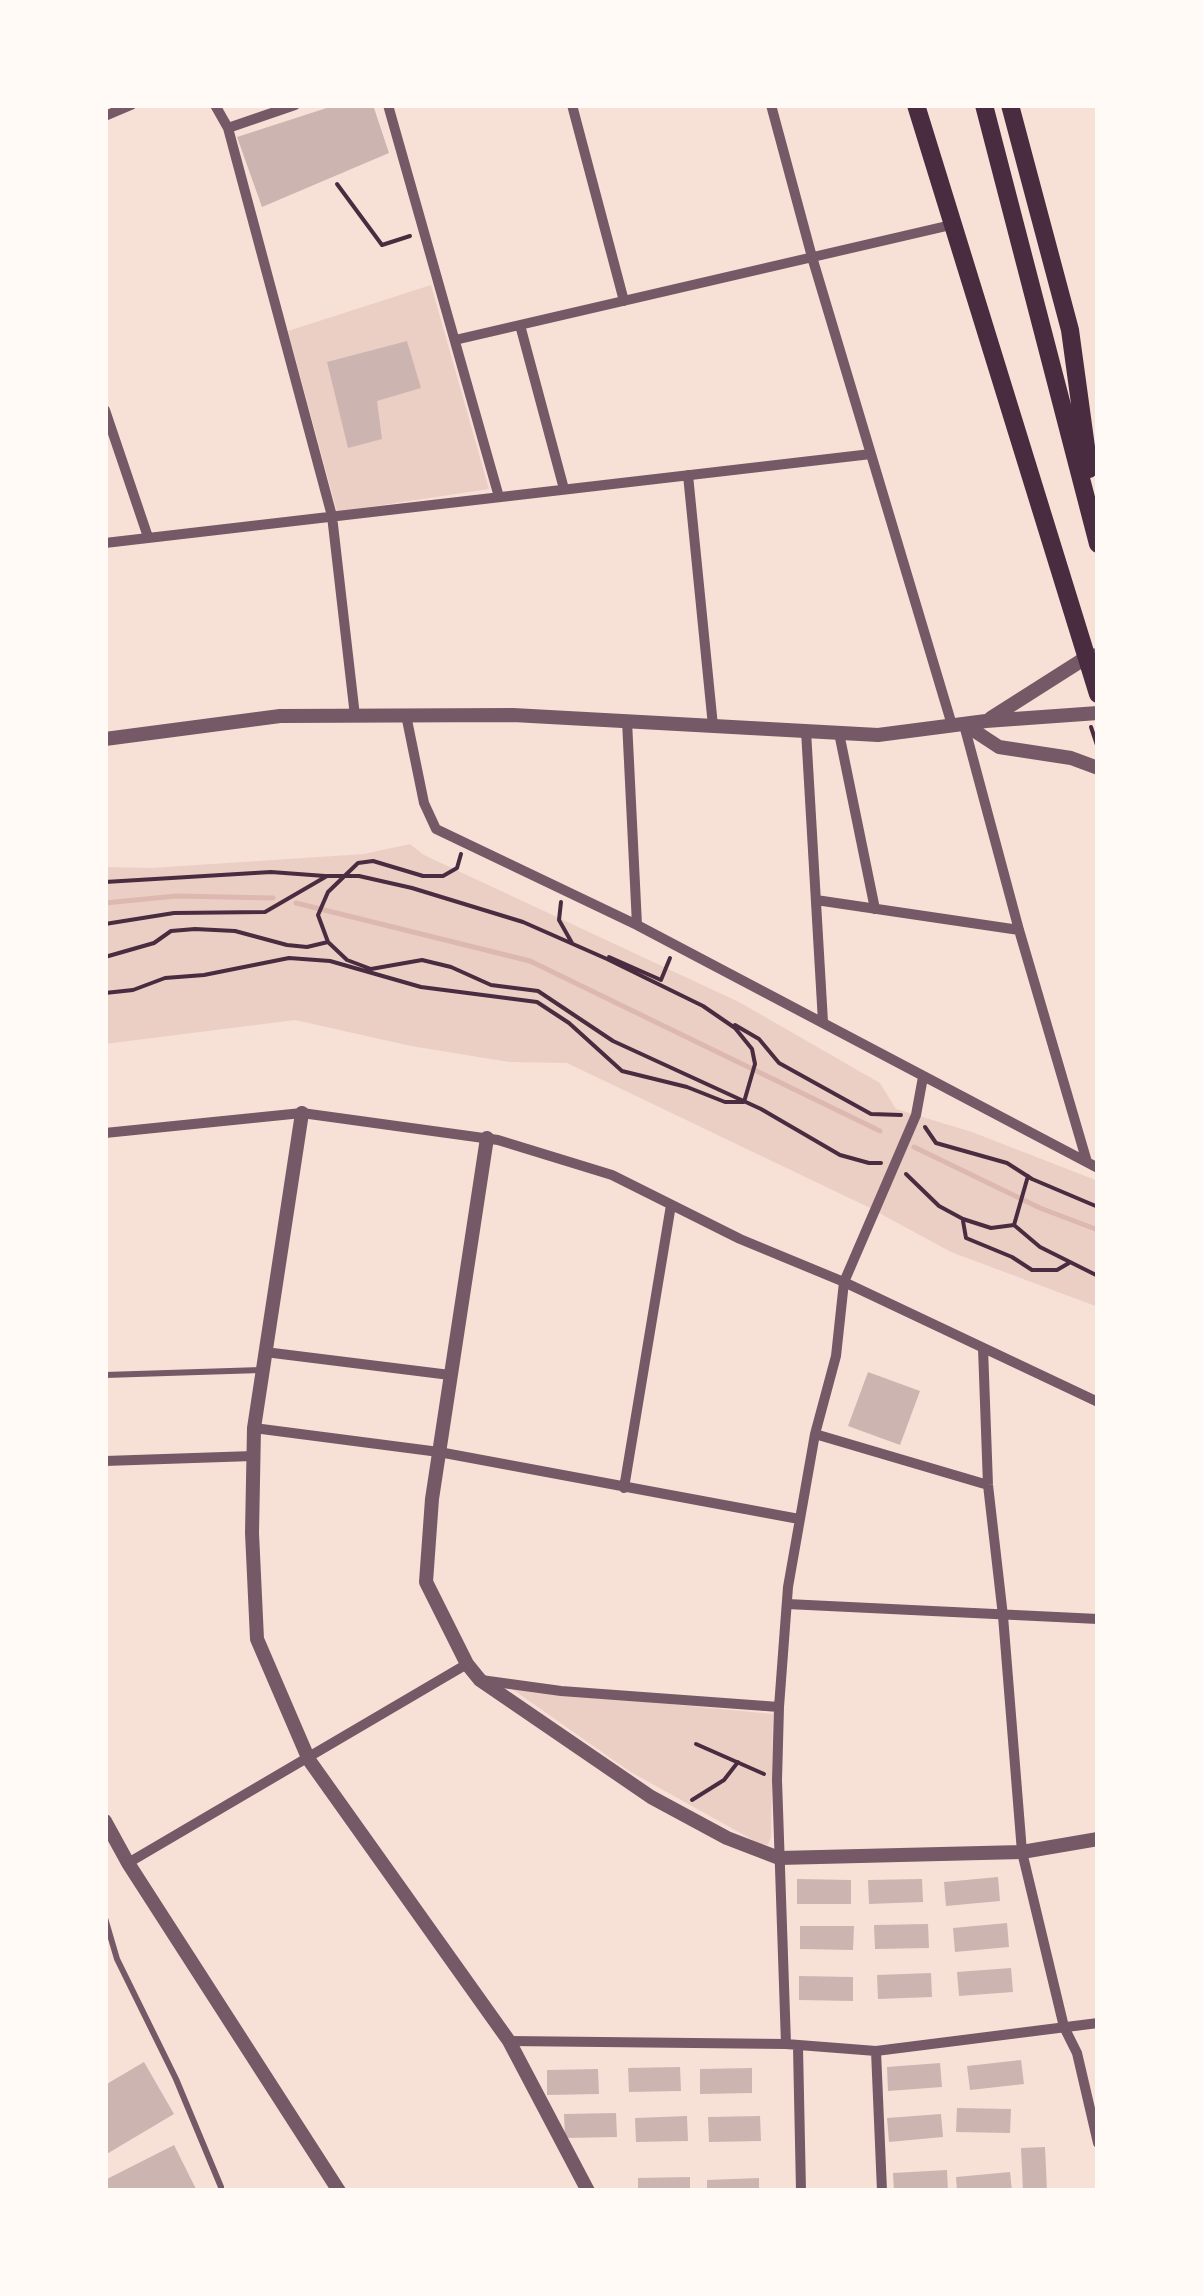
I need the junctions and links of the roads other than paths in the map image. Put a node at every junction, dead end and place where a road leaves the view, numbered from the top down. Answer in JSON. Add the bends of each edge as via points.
{"nodes":[{"id":1,"x":131,"y":105,"type":"edge"},
{"id":2,"x":216,"y":105,"type":"edge"},
{"id":3,"x":296,"y":105,"type":"edge"},
{"id":4,"x":388,"y":105,"type":"edge"},
{"id":5,"x":572,"y":105,"type":"edge"},
{"id":6,"x":771,"y":105,"type":"edge"},
{"id":7,"x":916,"y":105,"type":"edge"},
{"id":8,"x":984,"y":105,"type":"edge"},
{"id":9,"x":1010,"y":105,"type":"edge"},
{"id":10,"x":105,"y":116,"type":"edge"},
{"id":11,"x":228,"y":128,"type":"junction"},
{"id":12,"x":951,"y":225,"type":"junction"},
{"id":13,"x":812,"y":257,"type":"junction"},
{"id":14,"x":624,"y":301,"type":"junction"},
{"id":15,"x":520,"y":325,"type":"junction"},
{"id":16,"x":456,"y":340,"type":"junction"},
{"id":17,"x":105,"y":410,"type":"edge"},
{"id":18,"x":871,"y":454,"type":"junction"},
{"id":19,"x":688,"y":476,"type":"junction"},
{"id":20,"x":564,"y":490,"type":"junction"},
{"id":21,"x":500,"y":497,"type":"junction"},
{"id":22,"x":332,"y":516,"type":"junction"},
{"id":23,"x":148,"y":537,"type":"junction"},
{"id":24,"x":1098,"y":541,"type":"edge"},
{"id":25,"x":105,"y":543,"type":"edge"},
{"id":26,"x":1092,"y":656,"type":"edge"},
{"id":27,"x":1098,"y":694,"type":"edge"},
{"id":28,"x":1098,"y":713,"type":"edge"},
{"id":29,"x":406,"y":715,"type":"junction"},
{"id":30,"x":355,"y":716,"type":"junction"},
{"id":31,"x":627,"y":721,"type":"junction"},
{"id":32,"x":986,"y":721,"type":"junction"},
{"id":33,"x":958,"y":724,"type":"junction"},
{"id":34,"x":713,"y":726,"type":"junction"},
{"id":35,"x":806,"y":731,"type":"junction"},
{"id":36,"x":840,"y":733,"type":"junction"},
{"id":37,"x":105,"y":738,"type":"edge"},
{"id":38,"x":1098,"y":768,"type":"edge"},
{"id":39,"x":816,"y":900,"type":"junction"},
{"id":40,"x":875,"y":909,"type":"junction"},
{"id":41,"x":637,"y":925,"type":"junction"},
{"id":42,"x":1019,"y":930,"type":"junction"},
{"id":43,"x":824,"y":1022,"type":"junction"},
{"id":44,"x":923,"y":1076,"type":"junction"},
{"id":45,"x":302,"y":1113,"type":"junction"},
{"id":46,"x":105,"y":1133,"type":"edge"},
{"id":47,"x":488,"y":1138,"type":"junction"},
{"id":48,"x":1092,"y":1165,"type":"edge"},
{"id":49,"x":672,"y":1205,"type":"junction"},
{"id":50,"x":844,"y":1282,"type":"junction"},
{"id":51,"x":983,"y":1348,"type":"junction"},
{"id":52,"x":265,"y":1352,"type":"junction"},
{"id":53,"x":262,"y":1370,"type":"junction"},
{"id":54,"x":105,"y":1374,"type":"edge"},
{"id":55,"x":450,"y":1375,"type":"junction"},
{"id":56,"x":1098,"y":1402,"type":"edge"},
{"id":57,"x":254,"y":1428,"type":"junction"},
{"id":58,"x":815,"y":1434,"type":"junction"},
{"id":59,"x":438,"y":1452,"type":"junction"},
{"id":60,"x":253,"y":1456,"type":"junction"},
{"id":61,"x":105,"y":1460,"type":"edge"},
{"id":62,"x":988,"y":1485,"type":"junction"},
{"id":63,"x":624,"y":1488,"type":"junction"},
{"id":64,"x":800,"y":1519,"type":"junction"},
{"id":65,"x":787,"y":1604,"type":"junction"},
{"id":66,"x":1003,"y":1616,"type":"junction"},
{"id":67,"x":1098,"y":1619,"type":"edge"},
{"id":68,"x":468,"y":1664,"type":"junction"},
{"id":69,"x":480,"y":1680,"type":"junction"},
{"id":70,"x":778,"y":1707,"type":"junction"},
{"id":71,"x":308,"y":1760,"type":"junction"},
{"id":72,"x":105,"y":1820,"type":"edge"},
{"id":73,"x":1098,"y":1839,"type":"edge"},
{"id":74,"x":1022,"y":1852,"type":"junction"},
{"id":75,"x":128,"y":1864,"type":"junction"},
{"id":76,"x":779,"y":1864,"type":"junction"},
{"id":77,"x":105,"y":1918,"type":"edge"},
{"id":78,"x":1098,"y":2023,"type":"edge"},
{"id":79,"x":1064,"y":2027,"type":"junction"},
{"id":80,"x":509,"y":2041,"type":"junction"},
{"id":81,"x":792,"y":2046,"type":"junction"},
{"id":82,"x":876,"y":2050,"type":"junction"},
{"id":83,"x":1098,"y":2143,"type":"edge"},
{"id":84,"x":222,"y":2187,"type":"dead end"},
{"id":85,"x":338,"y":2191,"type":"edge"},
{"id":86,"x":588,"y":2191,"type":"edge"},
{"id":87,"x":801,"y":2191,"type":"edge"},
{"id":88,"x":882,"y":2191,"type":"edge"}],
"edges":[{"from":1,"to":10,"type":"street"},
{"from":2,"to":11,"type":"street"},
{"from":3,"to":11,"type":"street"},
{"from":4,"to":16,"type":"street"},
{"from":5,"to":14,"type":"street"},
{"from":6,"to":13,"type":"street"},
{"from":7,"to":12,"type":"main road"},
{"from":8,"to":24,"type":"main road"},
{"from":9,"to":24,"type":"main road","via":[[1070,330]]},
{"from":11,"to":22,"type":"street"},
{"from":12,"to":13,"type":"street"},
{"from":12,"to":26,"type":"main road"},
{"from":13,"to":14,"type":"street"},
{"from":13,"to":18,"type":"street"},
{"from":14,"to":15,"type":"street"},
{"from":15,"to":16,"type":"street"},
{"from":15,"to":20,"type":"street"},
{"from":16,"to":21,"type":"street"},
{"from":17,"to":23,"type":"street"},
{"from":18,"to":19,"type":"street"},
{"from":18,"to":33,"type":"street"},
{"from":19,"to":20,"type":"street"},
{"from":19,"to":34,"type":"street"},
{"from":20,"to":21,"type":"street"},
{"from":21,"to":22,"type":"street"},
{"from":22,"to":23,"type":"street"},
{"from":22,"to":30,"type":"street"},
{"from":23,"to":25,"type":"street"},
{"from":26,"to":27,"type":"main road"},
{"from":26,"to":32,"type":"street"},
{"from":28,"to":32,"type":"street"},
{"from":29,"to":30,"type":"street"},
{"from":29,"to":31,"type":"street"},
{"from":29,"to":41,"type":"street","via":[[436,828]]},
{"from":30,"to":37,"type":"street","via":[[280,716]]},
{"from":31,"to":34,"type":"street"},
{"from":31,"to":41,"type":"street"},
{"from":32,"to":33,"type":"street"},
{"from":33,"to":36,"type":"street"},
{"from":33,"to":38,"type":"street","via":[[999,747]]},
{"from":33,"to":42,"type":"street"},
{"from":34,"to":35,"type":"street"},
{"from":35,"to":36,"type":"street"},
{"from":35,"to":39,"type":"street"},
{"from":36,"to":40,"type":"street"},
{"from":39,"to":40,"type":"street"},
{"from":39,"to":43,"type":"street"},
{"from":40,"to":42,"type":"street"},
{"from":41,"to":43,"type":"street"},
{"from":42,"to":48,"type":"street"},
{"from":43,"to":44,"type":"street"},
{"from":44,"to":48,"type":"street"},
{"from":44,"to":50,"type":"street","via":[[916,1115]]},
{"from":45,"to":46,"type":"street"},
{"from":45,"to":47,"type":"street"},
{"from":45,"to":52,"type":"street"},
{"from":47,"to":49,"type":"street","via":[[612,1175]]},
{"from":47,"to":55,"type":"street"},
{"from":49,"to":50,"type":"street"},
{"from":49,"to":63,"type":"street"},
{"from":50,"to":51,"type":"street"},
{"from":50,"to":58,"type":"street","via":[[836,1356]]},
{"from":51,"to":56,"type":"street"},
{"from":51,"to":62,"type":"street"},
{"from":52,"to":53,"type":"street"},
{"from":52,"to":55,"type":"street"},
{"from":53,"to":54,"type":"lane"},
{"from":53,"to":57,"type":"street"},
{"from":55,"to":59,"type":"street"},
{"from":57,"to":59,"type":"street"},
{"from":57,"to":60,"type":"street"},
{"from":58,"to":62,"type":"street"},
{"from":58,"to":64,"type":"street"},
{"from":59,"to":63,"type":"street"},
{"from":59,"to":68,"type":"street","via":[[426,1582]]},
{"from":60,"to":61,"type":"street"},
{"from":60,"to":71,"type":"street","via":[[257,1639]]},
{"from":62,"to":66,"type":"street"},
{"from":63,"to":64,"type":"street"},
{"from":64,"to":65,"type":"street"},
{"from":65,"to":66,"type":"street"},
{"from":65,"to":70,"type":"street"},
{"from":66,"to":67,"type":"street"},
{"from":66,"to":74,"type":"street"},
{"from":68,"to":69,"type":"street"},
{"from":68,"to":71,"type":"street"},
{"from":69,"to":70,"type":"street"},
{"from":69,"to":76,"type":"street","via":[[673,1810]]},
{"from":70,"to":76,"type":"street"},
{"from":71,"to":75,"type":"street"},
{"from":71,"to":80,"type":"street"},
{"from":72,"to":75,"type":"street"},
{"from":73,"to":74,"type":"street"},
{"from":74,"to":76,"type":"street"},
{"from":74,"to":79,"type":"street"},
{"from":75,"to":85,"type":"street"},
{"from":76,"to":81,"type":"street"},
{"from":77,"to":84,"type":"lane","via":[[117,1959]]},
{"from":78,"to":79,"type":"street"},
{"from":79,"to":82,"type":"street"},
{"from":79,"to":83,"type":"street","via":[[1077,2053]]},
{"from":80,"to":81,"type":"street"},
{"from":80,"to":86,"type":"street"},
{"from":81,"to":82,"type":"street"},
{"from":81,"to":87,"type":"street"},
{"from":82,"to":88,"type":"street"}]}
